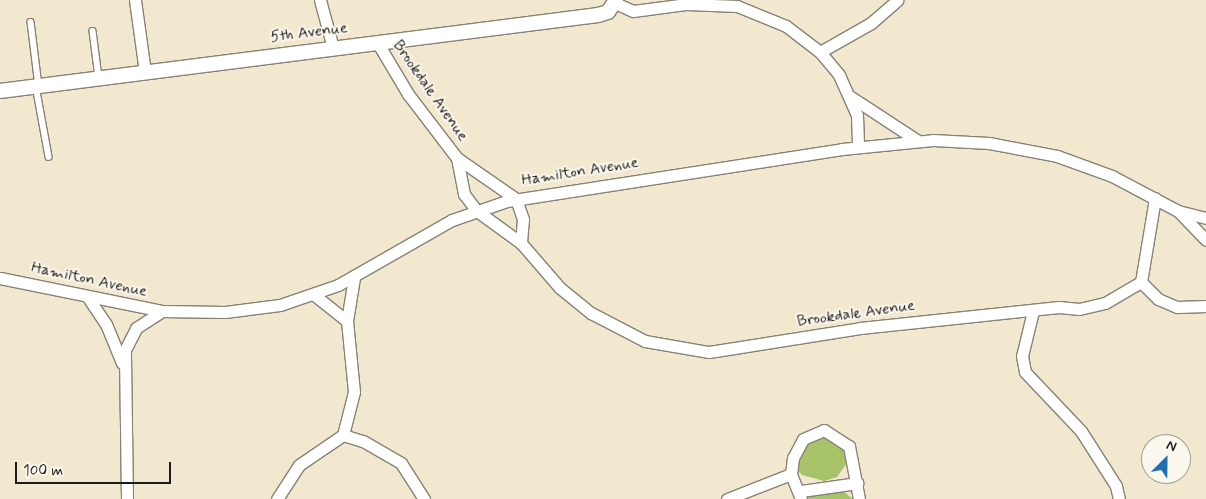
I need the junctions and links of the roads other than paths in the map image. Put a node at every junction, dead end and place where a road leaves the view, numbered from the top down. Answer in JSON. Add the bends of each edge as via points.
{"nodes":[{"id":1,"x":135,"y":0,"type":"edge"},
{"id":2,"x":320,"y":0,"type":"edge"},
{"id":3,"x":897,"y":0,"type":"edge"},
{"id":4,"x":615,"y":2,"type":"edge"},
{"id":5,"x":31,"y":22,"type":"dead end"},
{"id":6,"x":93,"y":31,"type":"dead end"},
{"id":7,"x":377,"y":42,"type":"junction"},
{"id":8,"x":333,"y":48,"type":"junction"},
{"id":9,"x":820,"y":52,"type":"junction"},
{"id":10,"x":145,"y":72,"type":"junction"},
{"id":11,"x":99,"y":78,"type":"junction"},
{"id":12,"x":37,"y":86,"type":"junction"},
{"id":13,"x":0,"y":91,"type":"edge"},
{"id":14,"x":851,"y":96,"type":"junction"},
{"id":15,"x":918,"y":141,"type":"junction"},
{"id":16,"x":858,"y":147,"type":"junction"},
{"id":17,"x":49,"y":157,"type":"dead end"},
{"id":18,"x":458,"y":158,"type":"junction"},
{"id":19,"x":1155,"y":198,"type":"junction"},
{"id":20,"x":516,"y":199,"type":"junction"},
{"id":21,"x":476,"y":211,"type":"junction"},
{"id":22,"x":1178,"y":211,"type":"junction"},
{"id":23,"x":1206,"y":218,"type":"edge"},
{"id":24,"x":1206,"y":240,"type":"edge"},
{"id":25,"x":521,"y":244,"type":"junction"},
{"id":26,"x":0,"y":278,"type":"edge"},
{"id":27,"x":354,"y":278,"type":"junction"},
{"id":28,"x":1141,"y":282,"type":"junction"},
{"id":29,"x":313,"y":294,"type":"junction"},
{"id":30,"x":89,"y":299,"type":"junction"},
{"id":31,"x":1206,"y":306,"type":"edge"},
{"id":32,"x":162,"y":311,"type":"junction"},
{"id":33,"x":1033,"y":311,"type":"junction"},
{"id":34,"x":347,"y":321,"type":"junction"},
{"id":35,"x":123,"y":367,"type":"junction"},
{"id":36,"x":344,"y":435,"type":"junction"},
{"id":37,"x":791,"y":474,"type":"junction"},
{"id":38,"x":857,"y":482,"type":"junction"},
{"id":39,"x":801,"y":495,"type":"edge"},
{"id":40,"x":128,"y":499,"type":"edge"},
{"id":41,"x":277,"y":499,"type":"edge"},
{"id":42,"x":424,"y":499,"type":"edge"},
{"id":43,"x":727,"y":499,"type":"edge"},
{"id":44,"x":859,"y":499,"type":"edge"},
{"id":45,"x":1119,"y":499,"type":"edge"}],
"edges":[{"from":1,"to":10,"type":"street"},
{"from":2,"to":8,"type":"street"},
{"from":3,"to":9,"type":"street","via":[[871,23]]},
{"from":4,"to":7,"type":"street","name":"5th Avenue","via":[[598,15]]},
{"from":4,"to":9,"type":"street","via":[[633,11],[686,4],[737,6],[786,26]]},
{"from":5,"to":12,"type":"lane"},
{"from":6,"to":11,"type":"lane"},
{"from":7,"to":8,"type":"street","name":"5th Avenue"},
{"from":7,"to":18,"type":"street","name":"Brookdale Avenue","via":[[408,94]]},
{"from":8,"to":10,"type":"street","name":"5th Avenue"},
{"from":9,"to":14,"type":"street"},
{"from":10,"to":11,"type":"street","name":"5th Avenue"},
{"from":11,"to":12,"type":"street","name":"5th Avenue"},
{"from":12,"to":13,"type":"street","name":"5th Avenue"},
{"from":12,"to":17,"type":"lane"},
{"from":14,"to":15,"type":"street"},
{"from":14,"to":16,"type":"street","via":[[859,124]]},
{"from":15,"to":16,"type":"street","name":"Hamilton Avenue"},
{"from":15,"to":19,"type":"street","name":"Hamilton Avenue","via":[[1021,147],[1102,172]]},
{"from":16,"to":20,"type":"street","name":"Hamilton Avenue"},
{"from":18,"to":20,"type":"street","name":"Brookdale Avenue"},
{"from":18,"to":21,"type":"street","name":"Brookdale Avenue","via":[[464,194]]},
{"from":19,"to":22,"type":"street","name":"Hamilton Avenue"},
{"from":19,"to":28,"type":"street"},
{"from":20,"to":21,"type":"street","name":"Hamilton Avenue"},
{"from":20,"to":25,"type":"street","via":[[522,218]]},
{"from":21,"to":25,"type":"street","name":"Brookdale Avenue"},
{"from":21,"to":27,"type":"street","name":"Hamilton Avenue","via":[[452,220]]},
{"from":22,"to":23,"type":"street","name":"Hamilton Avenue"},
{"from":22,"to":24,"type":"street","name":"Hamilton Avenue"},
{"from":25,"to":33,"type":"street","name":"Brookdale Avenue","via":[[560,288],[591,313],[645,341],[676,349],[709,352],[860,328]]},
{"from":26,"to":30,"type":"street","name":"Hamilton Avenue"},
{"from":27,"to":29,"type":"street","name":"Hamilton Avenue"},
{"from":27,"to":34,"type":"street"},
{"from":28,"to":31,"type":"street","via":[[1158,299],[1177,307]]},
{"from":28,"to":33,"type":"street","name":"Brookdale Avenue","via":[[1105,303]]},
{"from":29,"to":32,"type":"street","name":"Hamilton Avenue","via":[[280,305],[225,312]]},
{"from":29,"to":34,"type":"street"},
{"from":30,"to":32,"type":"street","name":"Hamilton Avenue"},
{"from":30,"to":35,"type":"street","via":[[106,324]]},
{"from":32,"to":35,"type":"street","via":[[130,335]]},
{"from":33,"to":45,"type":"street","via":[[1022,356],[1025,372],[1081,431],[1116,486]]},
{"from":34,"to":36,"type":"street","via":[[354,376]]},
{"from":35,"to":40,"type":"street"},
{"from":36,"to":41,"type":"street","via":[[299,465]]},
{"from":36,"to":42,"type":"street","via":[[363,441],[401,463]]},
{"from":37,"to":38,"type":"street","via":[[802,440],[824,430],[849,446]]},
{"from":37,"to":39,"type":"street"},
{"from":37,"to":43,"type":"street"},
{"from":38,"to":39,"type":"street"},
{"from":38,"to":44,"type":"street"}]}
